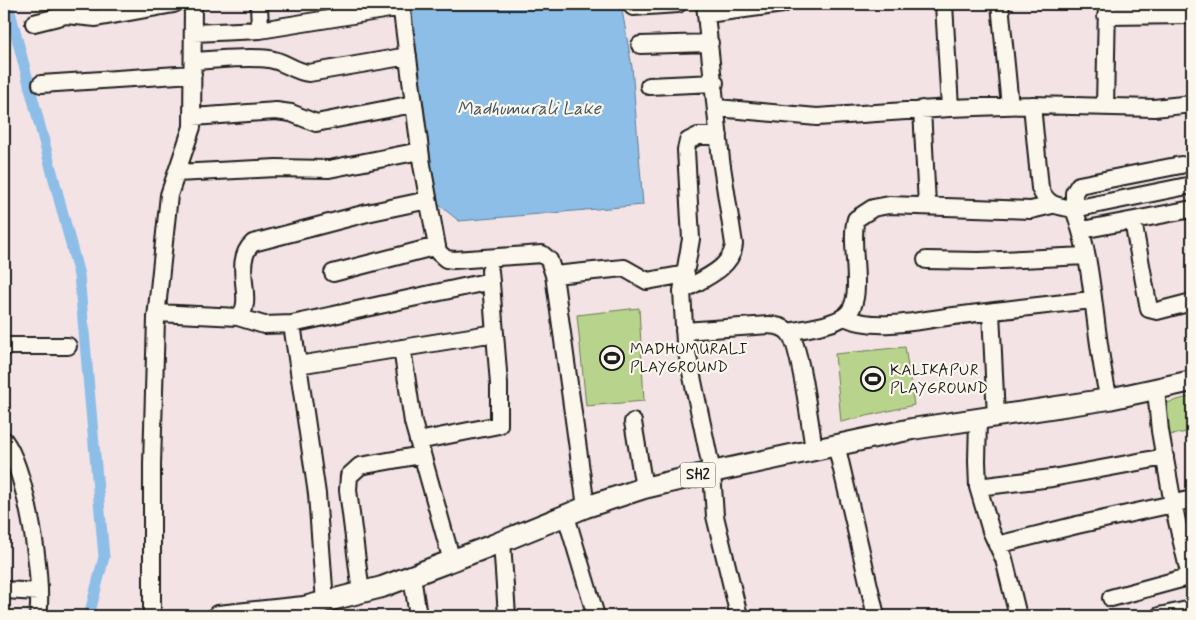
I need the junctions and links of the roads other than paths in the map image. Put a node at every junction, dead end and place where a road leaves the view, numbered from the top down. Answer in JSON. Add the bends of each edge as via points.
{"nodes":[{"id":1,"x":174,"y":4,"type":"edge"},
{"id":2,"x":193,"y":4,"type":"edge"},
{"id":3,"x":258,"y":4,"type":"edge"},
{"id":4,"x":678,"y":4,"type":"edge"},
{"id":5,"x":783,"y":4,"type":"edge"},
{"id":6,"x":944,"y":4,"type":"edge"},
{"id":7,"x":1000,"y":4,"type":"edge"},
{"id":8,"x":402,"y":5,"type":"edge"},
{"id":9,"x":633,"y":7,"type":"dead end"},
{"id":10,"x":706,"y":9,"type":"edge"},
{"id":11,"x":1106,"y":10,"type":"edge"},
{"id":12,"x":1192,"y":15,"type":"edge"},
{"id":13,"x":34,"y":23,"type":"dead end"},
{"id":14,"x":260,"y":30,"type":"junction"},
{"id":15,"x":194,"y":32,"type":"junction"},
{"id":16,"x":710,"y":43,"type":"junction"},
{"id":17,"x":640,"y":46,"type":"dead end"},
{"id":18,"x":408,"y":56,"type":"junction"},
{"id":19,"x":193,"y":68,"type":"junction"},
{"id":20,"x":714,"y":83,"type":"junction"},
{"id":21,"x":41,"y":84,"type":"dead end"},
{"id":22,"x":649,"y":86,"type":"dead end"},
{"id":23,"x":413,"y":104,"type":"junction"},
{"id":24,"x":1192,"y":104,"type":"edge"},
{"id":25,"x":1032,"y":105,"type":"junction"},
{"id":26,"x":1010,"y":106,"type":"junction"},
{"id":27,"x":1105,"y":106,"type":"junction"},
{"id":28,"x":717,"y":108,"type":"junction"},
{"id":29,"x":950,"y":108,"type":"junction"},
{"id":30,"x":922,"y":109,"type":"junction"},
{"id":31,"x":193,"y":117,"type":"junction"},
{"id":32,"x":719,"y":136,"type":"junction"},
{"id":33,"x":420,"y":151,"type":"junction"},
{"id":34,"x":1181,"y":165,"type":"dead end"},
{"id":35,"x":1157,"y":170,"type":"junction"},
{"id":36,"x":176,"y":173,"type":"junction"},
{"id":37,"x":1192,"y":185,"type":"edge"},
{"id":38,"x":1160,"y":192,"type":"junction"},
{"id":39,"x":428,"y":200,"type":"junction"},
{"id":40,"x":927,"y":205,"type":"junction"},
{"id":41,"x":1052,"y":205,"type":"junction"},
{"id":42,"x":1074,"y":209,"type":"junction"},
{"id":43,"x":1192,"y":209,"type":"edge"},
{"id":44,"x":1133,"y":221,"type":"junction"},
{"id":45,"x":1082,"y":230,"type":"junction"},
{"id":46,"x":437,"y":246,"type":"junction"},
{"id":47,"x":1086,"y":256,"type":"junction"},
{"id":48,"x":489,"y":257,"type":"junction"},
{"id":49,"x":926,"y":260,"type":"dead end"},
{"id":50,"x":333,"y":274,"type":"dead end"},
{"id":51,"x":686,"y":274,"type":"junction"},
{"id":52,"x":554,"y":275,"type":"junction"},
{"id":53,"x":491,"y":282,"type":"junction"},
{"id":54,"x":682,"y":291,"type":"junction"},
{"id":55,"x":1092,"y":300,"type":"junction"},
{"id":56,"x":1192,"y":302,"type":"edge"},
{"id":57,"x":991,"y":312,"type":"junction"},
{"id":58,"x":157,"y":313,"type":"junction"},
{"id":59,"x":238,"y":317,"type":"junction"},
{"id":60,"x":844,"y":317,"type":"junction"},
{"id":61,"x":292,"y":324,"type":"junction"},
{"id":62,"x":684,"y":331,"type":"junction"},
{"id":63,"x":789,"y":332,"type":"junction"},
{"id":64,"x":495,"y":333,"type":"junction"},
{"id":65,"x":4,"y":346,"type":"edge"},
{"id":66,"x":68,"y":346,"type":"dead end"},
{"id":67,"x":402,"y":348,"type":"junction"},
{"id":68,"x":298,"y":365,"type":"junction"},
{"id":69,"x":1192,"y":381,"type":"edge"},
{"id":70,"x":1156,"y":390,"type":"junction"},
{"id":71,"x":1109,"y":400,"type":"junction"},
{"id":72,"x":987,"y":418,"type":"junction"},
{"id":73,"x":633,"y":422,"type":"dead end"},
{"id":74,"x":4,"y":440,"type":"edge"},
{"id":75,"x":836,"y":444,"type":"junction"},
{"id":76,"x":420,"y":448,"type":"junction"},
{"id":77,"x":814,"y":449,"type":"junction"},
{"id":78,"x":1165,"y":457,"type":"junction"},
{"id":79,"x":712,"y":472,"type":"junction"},
{"id":80,"x":978,"y":487,"type":"junction"},
{"id":81,"x":644,"y":488,"type":"junction"},
{"id":82,"x":1192,"y":499,"type":"edge"},
{"id":83,"x":1173,"y":504,"type":"junction"},
{"id":84,"x":586,"y":507,"type":"junction"},
{"id":85,"x":566,"y":516,"type":"junction"},
{"id":86,"x":502,"y":542,"type":"junction"},
{"id":87,"x":998,"y":545,"type":"junction"},
{"id":88,"x":452,"y":561,"type":"junction"},
{"id":89,"x":412,"y":576,"type":"junction"},
{"id":90,"x":1191,"y":577,"type":"edge"},
{"id":91,"x":4,"y":590,"type":"edge"},
{"id":92,"x":39,"y":592,"type":"junction"},
{"id":93,"x":361,"y":592,"type":"junction"},
{"id":94,"x":1111,"y":598,"type":"dead end"},
{"id":95,"x":325,"y":602,"type":"junction"},
{"id":96,"x":1192,"y":609,"type":"edge"},
{"id":97,"x":38,"y":616,"type":"edge"},
{"id":98,"x":152,"y":616,"type":"edge"},
{"id":99,"x":218,"y":616,"type":"edge"},
{"id":100,"x":418,"y":616,"type":"edge"},
{"id":101,"x":507,"y":616,"type":"edge"},
{"id":102,"x":596,"y":616,"type":"edge"},
{"id":103,"x":739,"y":616,"type":"edge"},
{"id":104,"x":876,"y":616,"type":"edge"},
{"id":105,"x":1018,"y":616,"type":"edge"},
{"id":106,"x":1159,"y":616,"type":"edge"}],
"edges":[{"from":1,"to":13,"type":"street","via":[[96,18],[66,16]]},
{"from":2,"to":15,"type":"street"},
{"from":3,"to":14,"type":"street"},
{"from":4,"to":9,"type":"street"},
{"from":5,"to":10,"type":"street"},
{"from":6,"to":29,"type":"street"},
{"from":7,"to":26,"type":"street"},
{"from":8,"to":14,"type":"street"},
{"from":8,"to":18,"type":"street"},
{"from":10,"to":16,"type":"street"},
{"from":11,"to":12,"type":"street"},
{"from":11,"to":27,"type":"street"},
{"from":14,"to":15,"type":"street"},
{"from":15,"to":19,"type":"street"},
{"from":16,"to":17,"type":"street"},
{"from":16,"to":20,"type":"street"},
{"from":18,"to":19,"type":"street","via":[[309,74],[270,59]]},
{"from":18,"to":23,"type":"street"},
{"from":19,"to":21,"type":"street"},
{"from":19,"to":31,"type":"street"},
{"from":20,"to":22,"type":"street"},
{"from":20,"to":28,"type":"street"},
{"from":23,"to":31,"type":"street","via":[[316,123],[276,112]]},
{"from":23,"to":33,"type":"street"},
{"from":24,"to":27,"type":"street","via":[[1154,108]]},
{"from":25,"to":26,"type":"street"},
{"from":25,"to":27,"type":"street"},
{"from":25,"to":41,"type":"street","via":[[1040,188]]},
{"from":26,"to":29,"type":"street"},
{"from":28,"to":30,"type":"street","via":[[817,117]]},
{"from":28,"to":32,"type":"street"},
{"from":29,"to":30,"type":"street"},
{"from":30,"to":40,"type":"street"},
{"from":31,"to":36,"type":"street","via":[[187,148]]},
{"from":32,"to":51,"type":"street","via":[[698,136],[688,141],[691,239]]},
{"from":32,"to":54,"type":"street","via":[[733,255],[724,265]]},
{"from":33,"to":36,"type":"street","via":[[329,169]]},
{"from":33,"to":39,"type":"street"},
{"from":34,"to":35,"type":"street"},
{"from":35,"to":38,"type":"street"},
{"from":35,"to":42,"type":"street","via":[[1079,184],[1074,193]]},
{"from":36,"to":58,"type":"street","via":[[164,223]]},
{"from":37,"to":38,"type":"street"},
{"from":38,"to":42,"type":"street"},
{"from":39,"to":46,"type":"street"},
{"from":39,"to":59,"type":"street","via":[[253,243],[244,255],[244,308]]},
{"from":40,"to":41,"type":"street","via":[[1022,210]]},
{"from":40,"to":60,"type":"street","via":[[873,208],[856,219],[853,239],[855,303],[852,311]]},
{"from":41,"to":42,"type":"street"},
{"from":42,"to":45,"type":"street"},
{"from":43,"to":44,"type":"street"},
{"from":44,"to":45,"type":"street"},
{"from":44,"to":56,"type":"street","via":[[1149,309],[1157,311]]},
{"from":45,"to":47,"type":"street"},
{"from":46,"to":48,"type":"street","via":[[438,252],[446,259]]},
{"from":46,"to":50,"type":"street"},
{"from":47,"to":49,"type":"street"},
{"from":47,"to":55,"type":"street"},
{"from":48,"to":52,"type":"street","via":[[542,254],[549,260]]},
{"from":48,"to":53,"type":"street"},
{"from":51,"to":52,"type":"street","via":[[647,280],[624,268]]},
{"from":51,"to":54,"type":"street"},
{"from":52,"to":84,"type":"street"},
{"from":53,"to":61,"type":"street"},
{"from":53,"to":64,"type":"street"},
{"from":54,"to":62,"type":"street"},
{"from":55,"to":57,"type":"street"},
{"from":55,"to":71,"type":"street","via":[[1100,366]]},
{"from":57,"to":60,"type":"street","via":[[869,324]]},
{"from":57,"to":72,"type":"street"},
{"from":58,"to":59,"type":"street"},
{"from":58,"to":98,"type":"street"},
{"from":59,"to":61,"type":"street","via":[[264,325]]},
{"from":60,"to":63,"type":"street"},
{"from":61,"to":68,"type":"street"},
{"from":62,"to":63,"type":"street","via":[[769,325],[781,326]]},
{"from":62,"to":79,"type":"street"},
{"from":63,"to":77,"type":"street","via":[[797,351]]},
{"from":64,"to":67,"type":"street"},
{"from":64,"to":76,"type":"street","via":[[499,425]]},
{"from":65,"to":66,"type":"street"},
{"from":67,"to":68,"type":"street"},
{"from":67,"to":76,"type":"street"},
{"from":68,"to":95,"type":"street","via":[[320,522]]},
{"from":69,"to":70,"type":"main road","number":"SH2"},
{"from":70,"to":71,"type":"main road","number":"SH2"},
{"from":70,"to":78,"type":"street"},
{"from":71,"to":72,"type":"main road","number":"SH2"},
{"from":72,"to":75,"type":"main road","number":"SH2"},
{"from":72,"to":80,"type":"street","via":[[977,461]]},
{"from":73,"to":81,"type":"street"},
{"from":74,"to":92,"type":"street","via":[[16,464],[26,500]]},
{"from":75,"to":77,"type":"main road","number":"SH2"},
{"from":75,"to":104,"type":"street"},
{"from":76,"to":88,"type":"street"},
{"from":76,"to":93,"type":"street","via":[[360,466],[349,476],[347,482]]},
{"from":77,"to":79,"type":"main road","number":"SH2"},
{"from":78,"to":80,"type":"street","via":[[1052,478]]},
{"from":78,"to":83,"type":"street"},
{"from":79,"to":81,"type":"main road","number":"SH2"},
{"from":79,"to":103,"type":"street","via":[[715,516]]},
{"from":80,"to":87,"type":"street"},
{"from":81,"to":84,"type":"main road","number":"SH2"},
{"from":82,"to":83,"type":"street"},
{"from":83,"to":87,"type":"street"},
{"from":83,"to":90,"type":"street"},
{"from":84,"to":85,"type":"main road","number":"SH2"},
{"from":85,"to":86,"type":"main road","number":"SH2"},
{"from":85,"to":102,"type":"street"},
{"from":86,"to":88,"type":"main road","number":"SH2"},
{"from":86,"to":101,"type":"street"},
{"from":87,"to":105,"type":"street"},
{"from":88,"to":89,"type":"main road","number":"SH2"},
{"from":89,"to":93,"type":"main road","number":"SH2"},
{"from":89,"to":100,"type":"street"},
{"from":90,"to":94,"type":"street"},
{"from":91,"to":92,"type":"street"},
{"from":92,"to":97,"type":"street"},
{"from":93,"to":95,"type":"main road","number":"SH2"},
{"from":95,"to":99,"type":"main road","number":"SH2","via":[[264,613]]},
{"from":96,"to":106,"type":"street"}]}
